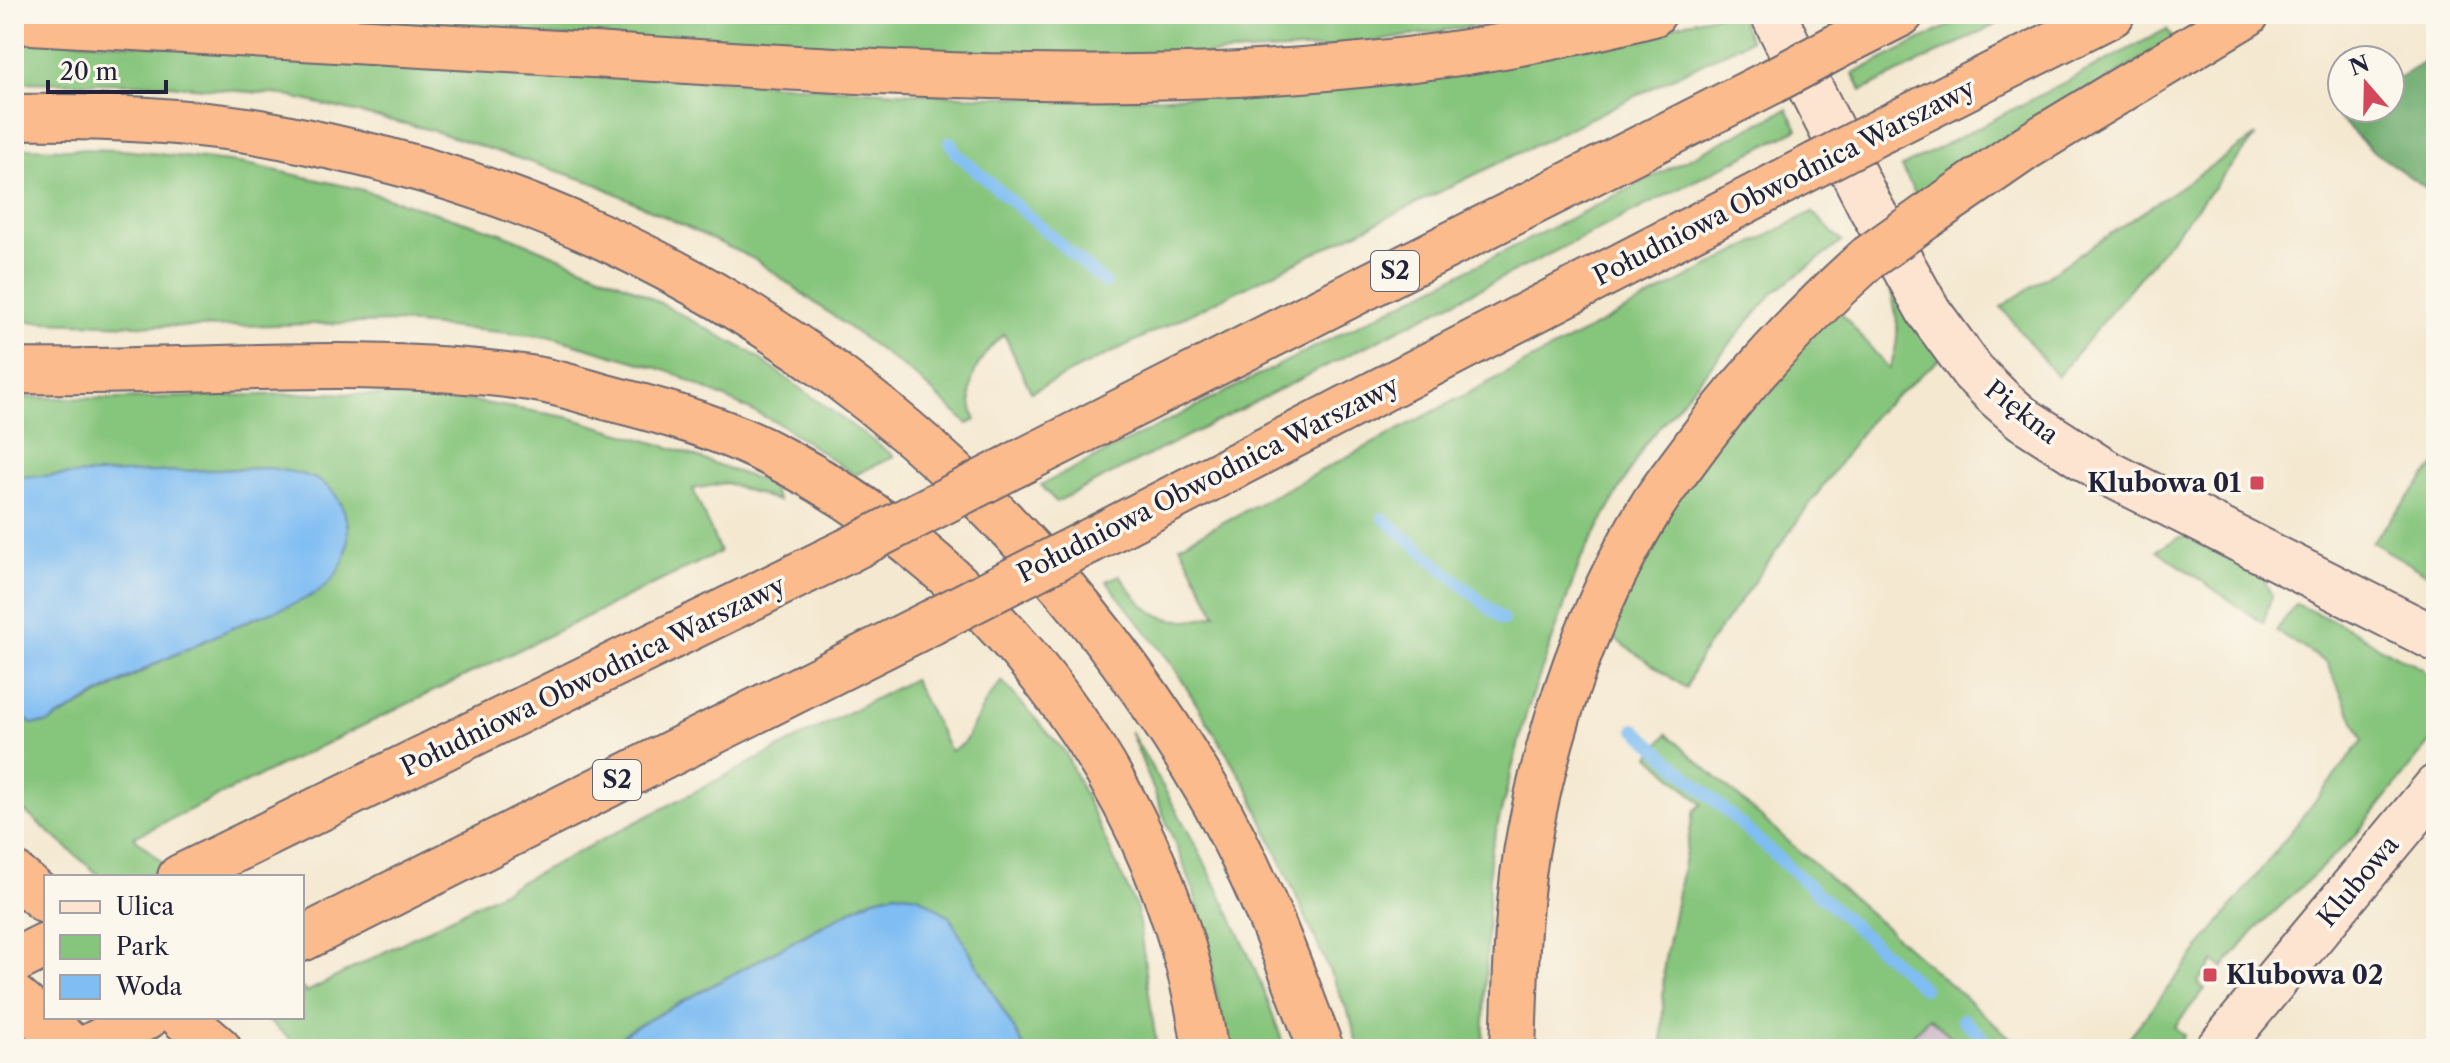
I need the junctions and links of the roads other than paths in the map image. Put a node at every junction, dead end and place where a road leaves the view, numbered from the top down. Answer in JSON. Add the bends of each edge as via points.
{"nodes":[{"id":1,"x":1653,"y":14,"type":"edge"},
{"id":2,"x":1773,"y":14,"type":"edge"},
{"id":3,"x":1901,"y":14,"type":"edge"},
{"id":4,"x":2112,"y":14,"type":"edge"},
{"id":5,"x":2247,"y":14,"type":"edge"},
{"id":6,"x":14,"y":21,"type":"edge"},
{"id":7,"x":14,"y":117,"type":"edge"},
{"id":8,"x":14,"y":371,"type":"edge"},
{"id":9,"x":2436,"y":639,"type":"edge"},
{"id":10,"x":2436,"y":787,"type":"edge"},
{"id":11,"x":14,"y":874,"type":"edge"},
{"id":12,"x":184,"y":875,"type":"edge"},
{"id":13,"x":44,"y":899,"type":"edge"},
{"id":14,"x":304,"y":938,"type":"edge"},
{"id":15,"x":44,"y":946,"type":"edge"},
{"id":16,"x":14,"y":961,"type":"edge"},
{"id":17,"x":14,"y":997,"type":"edge"},
{"id":18,"x":143,"y":1019,"type":"edge"},
{"id":19,"x":184,"y":1019,"type":"edge"},
{"id":20,"x":75,"y":1049,"type":"edge"},
{"id":21,"x":84,"y":1049,"type":"edge"},
{"id":22,"x":219,"y":1049,"type":"edge"},
{"id":23,"x":1205,"y":1049,"type":"edge"},
{"id":24,"x":1321,"y":1049,"type":"edge"},
{"id":25,"x":1513,"y":1049,"type":"edge"},
{"id":26,"x":2218,"y":1049,"type":"edge"}],
"edges":[{"from":1,"to":6,"type":"highway","via":[[1442,54],[1272,73],[1126,78],[783,66]]},
{"from":2,"to":9,"type":"street","name":"Piękna","via":[[1929,312],[1999,398],[2104,471]]},
{"from":3,"to":12,"type":"highway","name":"Południowa Obwodnica Warszawy","number":"S2","bridge":true,"via":[[847,551]]},
{"from":4,"to":14,"type":"highway","name":"Południowa Obwodnica Warszawy","number":"S2","bridge":true,"via":[[932,622]]},
{"from":5,"to":25,"type":"highway","bridge":true,"via":[[2027,147],[1868,258],[1787,335],[1720,410],[1650,508],[1601,602],[1557,717],[1530,833]]},
{"from":7,"to":24,"type":"highway","via":[[108,116],[250,130],[392,160],[521,201],[634,251],[841,376],[1007,522],[1093,621],[1159,711],[1272,916]]},
{"from":8,"to":23,"type":"highway","via":[[424,368],[534,378],[680,416],[778,457],[872,513],[961,586],[1030,659],[1082,730],[1125,801],[1172,910]]},
{"from":10,"to":26,"type":"street","name":"Klubowa"},
{"from":11,"to":13,"type":"highway"},
{"from":15,"to":16,"type":"highway"},
{"from":17,"to":20,"type":"highway"},
{"from":18,"to":21,"type":"highway"},
{"from":19,"to":22,"type":"highway"}]}
